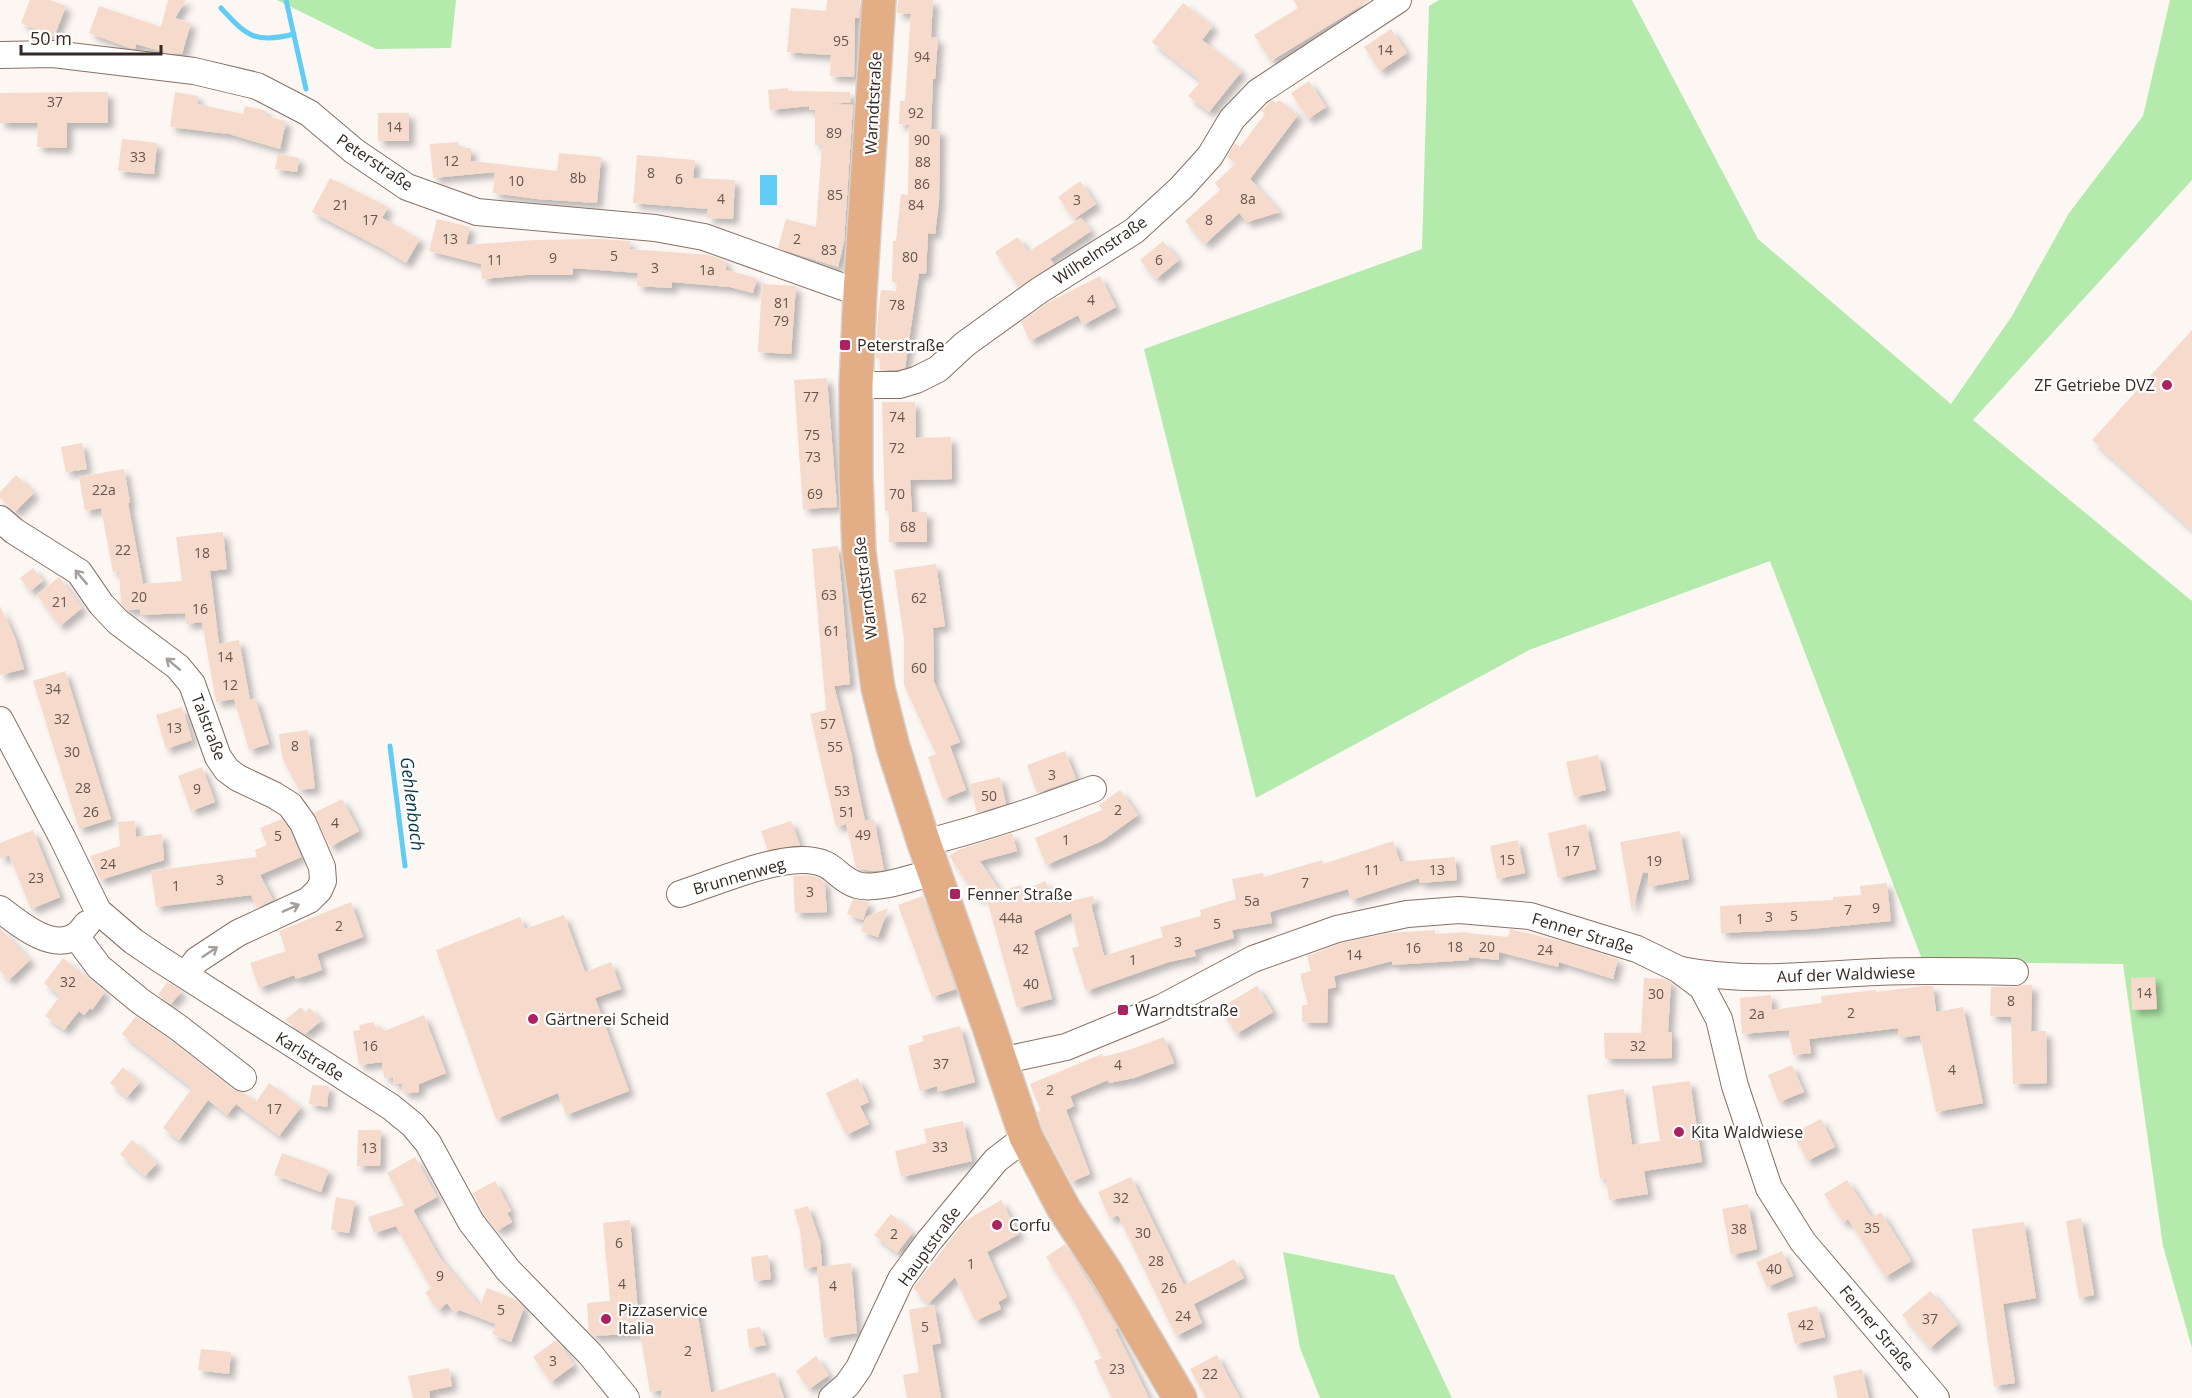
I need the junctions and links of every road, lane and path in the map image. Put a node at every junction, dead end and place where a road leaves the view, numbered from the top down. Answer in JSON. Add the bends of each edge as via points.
{"nodes":[{"id":1,"x":879,"y":0,"type":"edge"},
{"id":2,"x":1398,"y":0,"type":"edge"},
{"id":3,"x":0,"y":55,"type":"edge"},
{"id":4,"x":860,"y":293,"type":"junction"},
{"id":5,"x":856,"y":385,"type":"junction"},
{"id":6,"x":0,"y":519,"type":"edge"},
{"id":7,"x":0,"y":720,"type":"edge"},
{"id":8,"x":1093,"y":789,"type":"dead end"},
{"id":9,"x":929,"y":857,"type":"junction"},
{"id":10,"x":680,"y":894,"type":"dead end"},
{"id":11,"x":0,"y":909,"type":"edge"},
{"id":12,"x":98,"y":911,"type":"junction"},
{"id":13,"x":76,"y":936,"type":"junction"},
{"id":14,"x":1678,"y":969,"type":"junction"},
{"id":15,"x":2015,"y":972,"type":"dead end"},
{"id":16,"x":185,"y":975,"type":"junction"},
{"id":17,"x":1000,"y":1061,"type":"junction"},
{"id":18,"x":243,"y":1078,"type":"dead end"},
{"id":19,"x":1026,"y":1137,"type":"junction"},
{"id":20,"x":626,"y":1398,"type":"edge"},
{"id":21,"x":832,"y":1398,"type":"edge"},
{"id":22,"x":1180,"y":1398,"type":"edge"},
{"id":23,"x":1936,"y":1398,"type":"edge"}],
"edges":[{"from":1,"to":4,"type":"main road","name":"Warndtstraße"},
{"from":2,"to":5,"type":"street","name":"Wilhelmstraße","via":[[1258,92],[1232,119],[1210,156],[1134,231],[1040,290],[965,344],[938,369],[899,385]]},
{"from":3,"to":4,"type":"street","name":"Peterstraße","via":[[53,54],[194,71],[257,86],[309,113],[354,152],[407,187],[477,212],[655,228],[704,237]]},
{"from":4,"to":5,"type":"main road","name":"Warndtstraße"},
{"from":5,"to":9,"type":"main road","name":"Warndtstraße","via":[[859,552],[878,688]]},
{"from":16,"to":6,"type":"street","name":"Talstraße","one_way":true,"via":[[197,960],[238,933],[309,900],[323,881],[322,867],[303,823],[290,806],[226,770],[192,684],[178,667],[118,622],[79,572]]},
{"from":7,"to":12,"type":"street","name":"Karlstraße"},
{"from":8,"to":9,"type":"street","name":"Brunnenweg","via":[[1026,813]]},
{"from":9,"to":10,"type":"street","name":"Brunnenweg","via":[[873,886],[848,881],[824,862],[803,860],[777,863]]},
{"from":9,"to":17,"type":"main road","name":"Warndtstraße"},
{"from":11,"to":13,"type":"street","via":[[40,936],[58,940]]},
{"from":12,"to":13,"type":"street"},
{"from":12,"to":16,"type":"street","name":"Karlstraße"},
{"from":13,"to":18,"type":"street","via":[[99,967],[140,1002]]},
{"from":14,"to":15,"type":"street","name":"Auf der Waldwiese","via":[[1737,977]]},
{"from":14,"to":17,"type":"street","name":"Fenner Straße","via":[[1637,949],[1530,916],[1459,910],[1407,914],[1337,929],[1253,959],[1161,1008],[1066,1047]]},
{"from":14,"to":23,"type":"street","name":"Fenner Straße","via":[[1702,987],[1719,1019],[1735,1086],[1769,1188],[1803,1242]]},
{"from":16,"to":20,"type":"street","name":"Karlstraße","via":[[413,1125],[428,1143],[471,1221],[508,1270],[590,1354]]},
{"from":17,"to":19,"type":"main road","name":"Warndtstraße"},
{"from":19,"to":21,"type":"street","name":"Hauptstraße","via":[[996,1160],[928,1242],[902,1280],[859,1368]]},
{"from":19,"to":22,"type":"main road","name":"Warndtstraße","via":[[1064,1209],[1113,1283]]}]}
